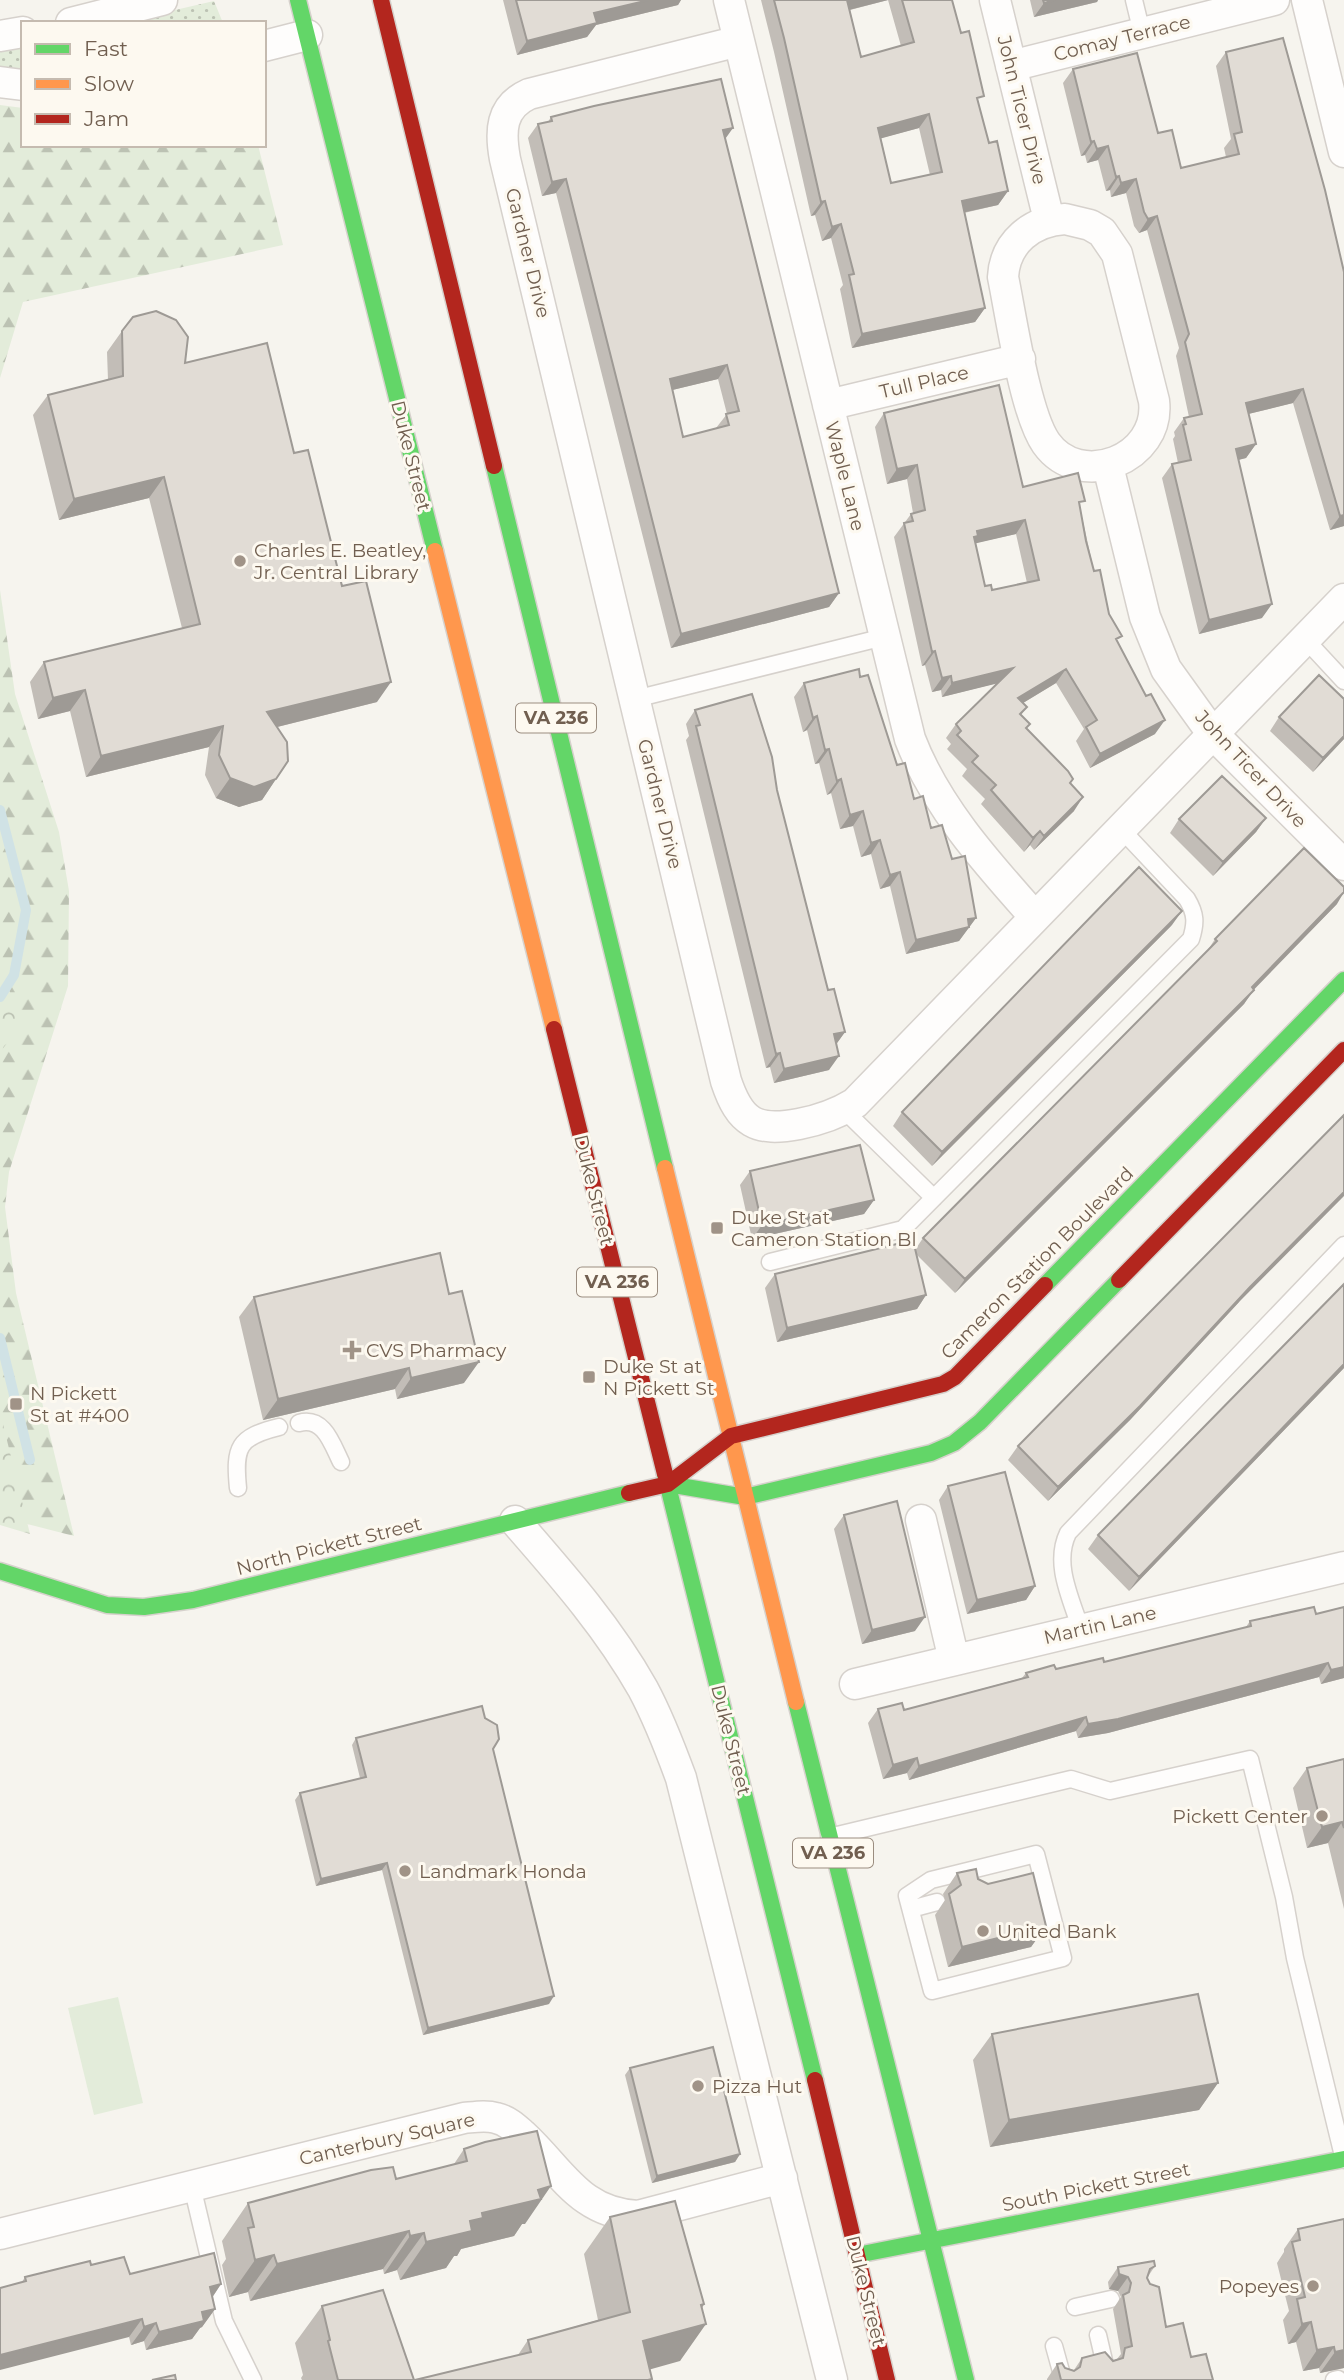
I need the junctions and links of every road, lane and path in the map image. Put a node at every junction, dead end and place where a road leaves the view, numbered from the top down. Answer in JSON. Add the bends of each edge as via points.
{"nodes":[{"id":1,"x":162,"y":0,"type":"edge"},
{"id":2,"x":299,"y":0,"type":"edge"},
{"id":3,"x":729,"y":0,"type":"edge"},
{"id":4,"x":995,"y":0,"type":"edge"},
{"id":5,"x":1134,"y":0,"type":"edge"},
{"id":6,"x":1274,"y":0,"type":"edge"},
{"id":7,"x":1307,"y":0,"type":"edge"},
{"id":8,"x":384,"y":4,"type":"edge"},
{"id":9,"x":79,"y":21,"type":"edge"},
{"id":10,"x":21,"y":33,"type":"edge"},
{"id":11,"x":1142,"y":33,"type":"junction"},
{"id":12,"x":307,"y":35,"type":"junction"},
{"id":13,"x":0,"y":36,"type":"edge"},
{"id":14,"x":739,"y":41,"type":"junction"},
{"id":15,"x":266,"y":45,"type":"edge"},
{"id":16,"x":1011,"y":66,"type":"junction"},
{"id":17,"x":0,"y":82,"type":"edge"},
{"id":18,"x":21,"y":85,"type":"edge"},
{"id":19,"x":1344,"y":152,"type":"edge"},
{"id":20,"x":1049,"y":220,"type":"junction"},
{"id":21,"x":1020,"y":359,"type":"junction"},
{"id":22,"x":828,"y":405,"type":"junction"},
{"id":23,"x":1108,"y":466,"type":"junction"},
{"id":24,"x":1344,"y":599,"type":"edge"},
{"id":25,"x":884,"y":637,"type":"junction"},
{"id":26,"x":1305,"y":639,"type":"junction"},
{"id":27,"x":1344,"y":681,"type":"edge"},
{"id":28,"x":635,"y":699,"type":"junction"},
{"id":29,"x":1212,"y":733,"type":"junction"},
{"id":30,"x":1120,"y":828,"type":"junction"},
{"id":31,"x":1344,"y":865,"type":"edge"},
{"id":32,"x":1035,"y":917,"type":"junction"},
{"id":33,"x":1344,"y":980,"type":"edge"},
{"id":34,"x":1344,"y":1050,"type":"edge"},
{"id":35,"x":844,"y":1110,"type":"junction"},
{"id":36,"x":934,"y":1198,"type":"junction"},
{"id":37,"x":1344,"y":1245,"type":"edge"},
{"id":38,"x":770,"y":1262,"type":"dead end"},
{"id":39,"x":299,"y":1423,"type":"dead end"},
{"id":40,"x":279,"y":1427,"type":"dead end"},
{"id":41,"x":732,"y":1436,"type":"junction"},
{"id":42,"x":341,"y":1462,"type":"dead end"},
{"id":43,"x":668,"y":1484,"type":"junction"},
{"id":44,"x":238,"y":1488,"type":"dead end"},
{"id":45,"x":746,"y":1497,"type":"junction"},
{"id":46,"x":921,"y":1520,"type":"dead end"},
{"id":47,"x":515,"y":1521,"type":"junction"},
{"id":48,"x":1344,"y":1567,"type":"edge"},
{"id":49,"x":0,"y":1571,"type":"edge"},
{"id":50,"x":1081,"y":1630,"type":"junction"},
{"id":51,"x":954,"y":1660,"type":"junction"},
{"id":52,"x":855,"y":1684,"type":"dead end"},
{"id":53,"x":829,"y":1837,"type":"junction"},
{"id":54,"x":937,"y":1902,"type":"dead end"},
{"id":55,"x":911,"y":1909,"type":"junction"},
{"id":56,"x":1344,"y":2160,"type":"edge"},
{"id":57,"x":782,"y":2178,"type":"junction"},
{"id":58,"x":192,"y":2186,"type":"junction"},
{"id":59,"x":0,"y":2234,"type":"edge"},
{"id":60,"x":931,"y":2240,"type":"junction"},
{"id":61,"x":857,"y":2255,"type":"junction"},
{"id":62,"x":1111,"y":2299,"type":"dead end"},
{"id":63,"x":1074,"y":2306,"type":"dead end"},
{"id":64,"x":1098,"y":2335,"type":"dead end"},
{"id":65,"x":1054,"y":2346,"type":"dead end"},
{"id":66,"x":1105,"y":2365,"type":"edge"},
{"id":67,"x":1062,"y":2375,"type":"edge"},
{"id":68,"x":253,"y":2380,"type":"edge"},
{"id":69,"x":832,"y":2380,"type":"edge"},
{"id":70,"x":887,"y":2380,"type":"edge"},
{"id":71,"x":965,"y":2380,"type":"edge"}],
"edges":[{"from":1,"to":9,"type":"street"},
{"from":2,"to":12,"type":"main road","name":"Duke Street","number":"VA 236"},
{"from":3,"to":14,"type":"street","name":"Waple Lane"},
{"from":4,"to":16,"type":"street","name":"John Ticer Drive"},
{"from":5,"to":11,"type":"lane"},
{"from":6,"to":11,"type":"street","name":"Comay Terrace"},
{"from":7,"to":19,"type":"street"},
{"from":8,"to":41,"type":"main road","number":"VA 236"},
{"from":10,"to":13,"type":"street"},
{"from":11,"to":16,"type":"street","name":"Comay Terrace"},
{"from":12,"to":15,"type":"street"},
{"from":12,"to":43,"type":"main road","name":"Duke Street","number":"VA 236"},
{"from":14,"to":22,"type":"street","name":"Waple Lane"},
{"from":14,"to":28,"type":"street","name":"Gardner Drive","via":[[529,94],[511,107],[501,129]]},
{"from":16,"to":20,"type":"street","name":"John Ticer Drive"},
{"from":17,"to":18,"type":"street"},
{"from":20,"to":21,"type":"street","via":[[1016,241],[1004,263]]},
{"from":20,"to":23,"type":"street","via":[[1090,225],[1111,243],[1154,401],[1153,421],[1144,441],[1123,460]]},
{"from":21,"to":22,"type":"street","name":"Tull Place"},
{"from":21,"to":23,"type":"street","via":[[1037,425],[1048,446],[1068,461]]},
{"from":22,"to":25,"type":"street","name":"Waple Lane"},
{"from":23,"to":29,"type":"street","name":"John Ticer Drive","via":[[1153,643]]},
{"from":24,"to":26,"type":"street","name":"Gardner Drive"},
{"from":25,"to":28,"type":"lane"},
{"from":25,"to":32,"type":"street","name":"Waple Lane","via":[[910,739],[923,769],[967,837]]},
{"from":26,"to":27,"type":"lane"},
{"from":26,"to":29,"type":"street","name":"Gardner Drive"},
{"from":28,"to":35,"type":"street","name":"Gardner Drive","via":[[726,1081],[736,1105],[746,1118],[767,1128]]},
{"from":29,"to":30,"type":"street","name":"Gardner Drive"},
{"from":29,"to":31,"type":"street","name":"John Ticer Drive"},
{"from":30,"to":32,"type":"street","name":"Gardner Drive"},
{"from":30,"to":36,"type":"lane","via":[[1187,899],[1196,924],[1191,939]]},
{"from":32,"to":35,"type":"street","name":"Gardner Drive"},
{"from":33,"to":41,"type":"main road","name":"Cameron Station Boulevard","via":[[955,1377],[928,1388]]},
{"from":34,"to":45,"type":"main road","via":[[965,1436],[931,1453]]},
{"from":35,"to":36,"type":"lane"},
{"from":36,"to":38,"type":"lane","via":[[903,1229]]},
{"from":37,"to":50,"type":"lane","via":[[1068,1533],[1060,1563]]},
{"from":39,"to":42,"type":"lane","via":[[315,1422],[323,1428]]},
{"from":40,"to":44,"type":"lane","via":[[242,1444],[235,1462]]},
{"from":41,"to":43,"type":"main road","name":"Cameron Station Boulevard"},
{"from":41,"to":45,"type":"main road","number":"VA 236"},
{"from":43,"to":45,"type":"main road"},
{"from":43,"to":47,"type":"main road","name":"North Pickett Street"},
{"from":43,"to":61,"type":"main road","name":"Duke Street","number":"VA 236"},
{"from":45,"to":53,"type":"main road","number":"VA 236"},
{"from":46,"to":51,"type":"street"},
{"from":47,"to":49,"type":"main road","name":"North Pickett Street","via":[[156,1608],[97,1602]]},
{"from":47,"to":57,"type":"street","via":[[592,1610],[644,1691],[666,1739],[696,1830]]},
{"from":48,"to":50,"type":"street","name":"Martin Lane"},
{"from":50,"to":51,"type":"street","name":"Martin Lane"},
{"from":51,"to":52,"type":"street","name":"Martin Lane"},
{"from":53,"to":56,"type":"lane","via":[[1071,1779],[1110,1791],[1250,1759]]},
{"from":53,"to":60,"type":"main road","number":"VA 236"},
{"from":54,"to":55,"type":"lane"},
{"from":55,"to":55,"type":"lane","via":[[932,1991],[1063,1958],[1036,1876],[1037,1854],[931,1880],[907,1896]]},
{"from":56,"to":60,"type":"main road","name":"South Pickett Street"},
{"from":57,"to":58,"type":"street","name":"Canterbury Square","via":[[638,2216],[615,2215],[568,2185],[511,2124],[485,2116]]},
{"from":57,"to":69,"type":"street"},
{"from":58,"to":59,"type":"street","name":"Canterbury Square"},
{"from":58,"to":68,"type":"lane","via":[[224,2321]]},
{"from":60,"to":61,"type":"main road","name":"South Pickett Street"},
{"from":60,"to":71,"type":"main road","number":"VA 236"},
{"from":61,"to":70,"type":"main road","name":"Duke Street","number":"VA 236"},
{"from":62,"to":63,"type":"lane"},
{"from":64,"to":66,"type":"lane"},
{"from":65,"to":67,"type":"lane"}]}
